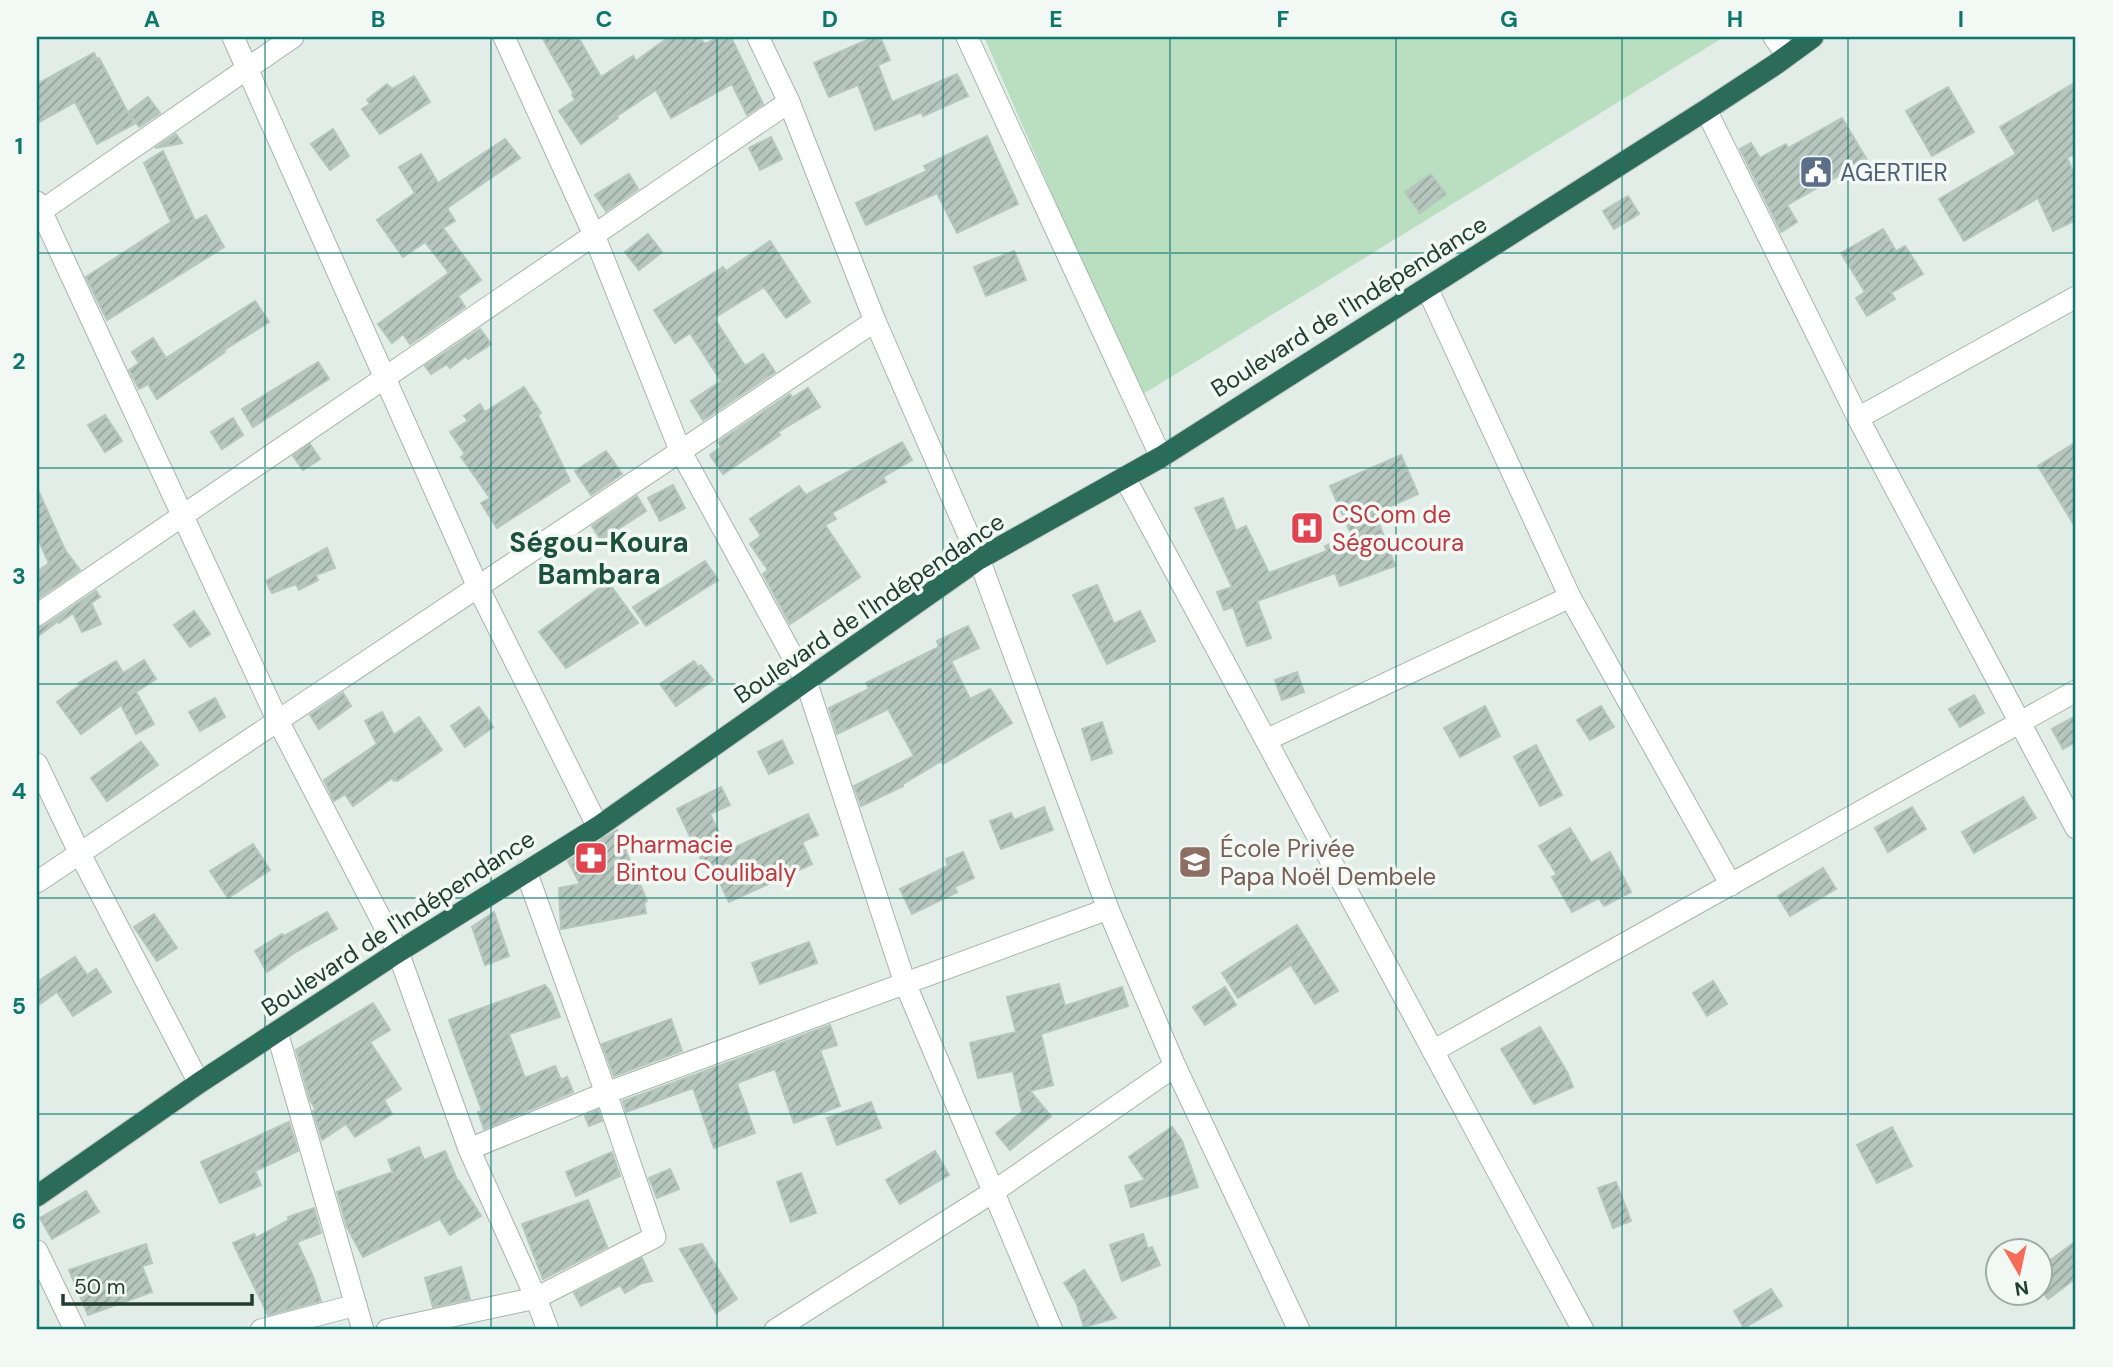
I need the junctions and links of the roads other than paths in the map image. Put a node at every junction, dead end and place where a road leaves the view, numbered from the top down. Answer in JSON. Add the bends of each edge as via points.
{"nodes":[{"id":1,"x":233,"y":37,"type":"edge"},
{"id":2,"x":293,"y":37,"type":"edge"},
{"id":3,"x":503,"y":37,"type":"edge"},
{"id":4,"x":758,"y":37,"type":"edge"},
{"id":5,"x":968,"y":37,"type":"edge"},
{"id":6,"x":1774,"y":37,"type":"edge"},
{"id":7,"x":1813,"y":37,"type":"edge"},
{"id":8,"x":1787,"y":55,"type":"junction"},
{"id":9,"x":247,"y":68,"type":"junction"},
{"id":10,"x":789,"y":102,"type":"junction"},
{"id":11,"x":1706,"y":110,"type":"junction"},
{"id":12,"x":38,"y":209,"type":"edge"},
{"id":13,"x":594,"y":235,"type":"junction"},
{"id":14,"x":1427,"y":288,"type":"junction"},
{"id":15,"x":2076,"y":298,"type":"edge"},
{"id":16,"x":875,"y":321,"type":"junction"},
{"id":17,"x":384,"y":378,"type":"junction"},
{"id":18,"x":1858,"y":418,"type":"junction"},
{"id":19,"x":680,"y":450,"type":"junction"},
{"id":20,"x":1161,"y":457,"type":"junction"},
{"id":21,"x":1125,"y":478,"type":"junction"},
{"id":22,"x":182,"y":515,"type":"junction"},
{"id":23,"x":979,"y":559,"type":"junction"},
{"id":24,"x":478,"y":587,"type":"junction"},
{"id":25,"x":1570,"y":597,"type":"junction"},
{"id":26,"x":37,"y":615,"type":"edge"},
{"id":27,"x":806,"y":681,"type":"junction"},
{"id":28,"x":2076,"y":691,"type":"edge"},
{"id":29,"x":277,"y":719,"type":"junction"},
{"id":30,"x":2020,"y":722,"type":"junction"},
{"id":31,"x":1266,"y":740,"type":"junction"},
{"id":32,"x":37,"y":764,"type":"edge"},
{"id":33,"x":598,"y":827,"type":"junction"},
{"id":34,"x":2076,"y":828,"type":"edge"},
{"id":35,"x":79,"y":852,"type":"junction"},
{"id":36,"x":526,"y":871,"type":"junction"},
{"id":37,"x":37,"y":882,"type":"edge"},
{"id":38,"x":1731,"y":885,"type":"junction"},
{"id":39,"x":1108,"y":909,"type":"junction"},
{"id":40,"x":398,"y":952,"type":"junction"},
{"id":41,"x":905,"y":983,"type":"junction"},
{"id":42,"x":277,"y":1032,"type":"junction"},
{"id":43,"x":1433,"y":1051,"type":"junction"},
{"id":44,"x":1175,"y":1066,"type":"junction"},
{"id":45,"x":199,"y":1083,"type":"junction"},
{"id":46,"x":607,"y":1093,"type":"junction"},
{"id":47,"x":469,"y":1149,"type":"junction"},
{"id":48,"x":993,"y":1192,"type":"junction"},
{"id":49,"x":37,"y":1196,"type":"edge"},
{"id":50,"x":37,"y":1251,"type":"edge"},
{"id":51,"x":536,"y":1298,"type":"junction"},
{"id":52,"x":356,"y":1305,"type":"junction"},
{"id":53,"x":75,"y":1330,"type":"edge"},
{"id":54,"x":261,"y":1330,"type":"edge"},
{"id":55,"x":363,"y":1330,"type":"edge"},
{"id":56,"x":387,"y":1330,"type":"edge"},
{"id":57,"x":548,"y":1330,"type":"edge"},
{"id":58,"x":775,"y":1330,"type":"edge"},
{"id":59,"x":1052,"y":1330,"type":"edge"},
{"id":60,"x":1298,"y":1330,"type":"edge"},
{"id":61,"x":1583,"y":1330,"type":"edge"}],
"edges":[{"from":1,"to":9,"type":"street"},
{"from":2,"to":9,"type":"street"},
{"from":3,"to":13,"type":"street"},
{"from":4,"to":10,"type":"street"},
{"from":5,"to":20,"type":"street"},
{"from":6,"to":8,"type":"street"},
{"from":7,"to":8,"type":"highway","name":"Boulevard de l'Indépendance"},
{"from":8,"to":11,"type":"highway","name":"Boulevard de l'Indépendance"},
{"from":9,"to":12,"type":"street"},
{"from":9,"to":17,"type":"street"},
{"from":10,"to":13,"type":"street"},
{"from":10,"to":16,"type":"street"},
{"from":11,"to":14,"type":"highway","name":"Boulevard de l'Indépendance"},
{"from":11,"to":18,"type":"street"},
{"from":12,"to":22,"type":"street"},
{"from":13,"to":17,"type":"street"},
{"from":13,"to":19,"type":"street"},
{"from":14,"to":20,"type":"highway","name":"Boulevard de l'Indépendance"},
{"from":14,"to":25,"type":"street"},
{"from":15,"to":18,"type":"street"},
{"from":16,"to":19,"type":"street"},
{"from":16,"to":23,"type":"street"},
{"from":17,"to":22,"type":"street"},
{"from":17,"to":24,"type":"street"},
{"from":18,"to":30,"type":"street"},
{"from":19,"to":24,"type":"street"},
{"from":19,"to":27,"type":"street"},
{"from":20,"to":21,"type":"highway","name":"Boulevard de l'Indépendance"},
{"from":21,"to":23,"type":"highway","name":"Boulevard de l'Indépendance"},
{"from":21,"to":31,"type":"street"},
{"from":22,"to":26,"type":"street"},
{"from":22,"to":29,"type":"street"},
{"from":23,"to":27,"type":"highway","name":"Boulevard de l'Indépendance"},
{"from":23,"to":39,"type":"street"},
{"from":24,"to":29,"type":"street"},
{"from":24,"to":33,"type":"street"},
{"from":25,"to":31,"type":"street"},
{"from":25,"to":38,"type":"street"},
{"from":27,"to":33,"type":"highway","name":"Boulevard de l'Indépendance"},
{"from":27,"to":41,"type":"street"},
{"from":28,"to":30,"type":"street"},
{"from":29,"to":35,"type":"street"},
{"from":29,"to":40,"type":"street"},
{"from":30,"to":34,"type":"street"},
{"from":30,"to":38,"type":"street"},
{"from":31,"to":43,"type":"street"},
{"from":32,"to":35,"type":"street"},
{"from":33,"to":36,"type":"highway","name":"Boulevard de l'Indépendance"},
{"from":35,"to":37,"type":"street"},
{"from":35,"to":45,"type":"street"},
{"from":36,"to":40,"type":"highway","name":"Boulevard de l'Indépendance"},
{"from":36,"to":46,"type":"street"},
{"from":38,"to":43,"type":"street"},
{"from":39,"to":41,"type":"street"},
{"from":39,"to":44,"type":"street"},
{"from":40,"to":42,"type":"highway","name":"Boulevard de l'Indépendance"},
{"from":40,"to":47,"type":"street"},
{"from":41,"to":46,"type":"street"},
{"from":41,"to":48,"type":"street"},
{"from":42,"to":45,"type":"highway","name":"Boulevard de l'Indépendance"},
{"from":42,"to":52,"type":"street"},
{"from":43,"to":61,"type":"street"},
{"from":44,"to":48,"type":"street"},
{"from":44,"to":60,"type":"street"},
{"from":45,"to":49,"type":"highway","name":"Boulevard de l'Indépendance"},
{"from":46,"to":47,"type":"street"},
{"from":46,"to":51,"type":"street","via":[[655,1237]]},
{"from":47,"to":51,"type":"street"},
{"from":48,"to":58,"type":"street"},
{"from":48,"to":59,"type":"street"},
{"from":50,"to":53,"type":"street"},
{"from":51,"to":56,"type":"street"},
{"from":51,"to":57,"type":"street"},
{"from":52,"to":54,"type":"street"},
{"from":52,"to":55,"type":"street"}]}
